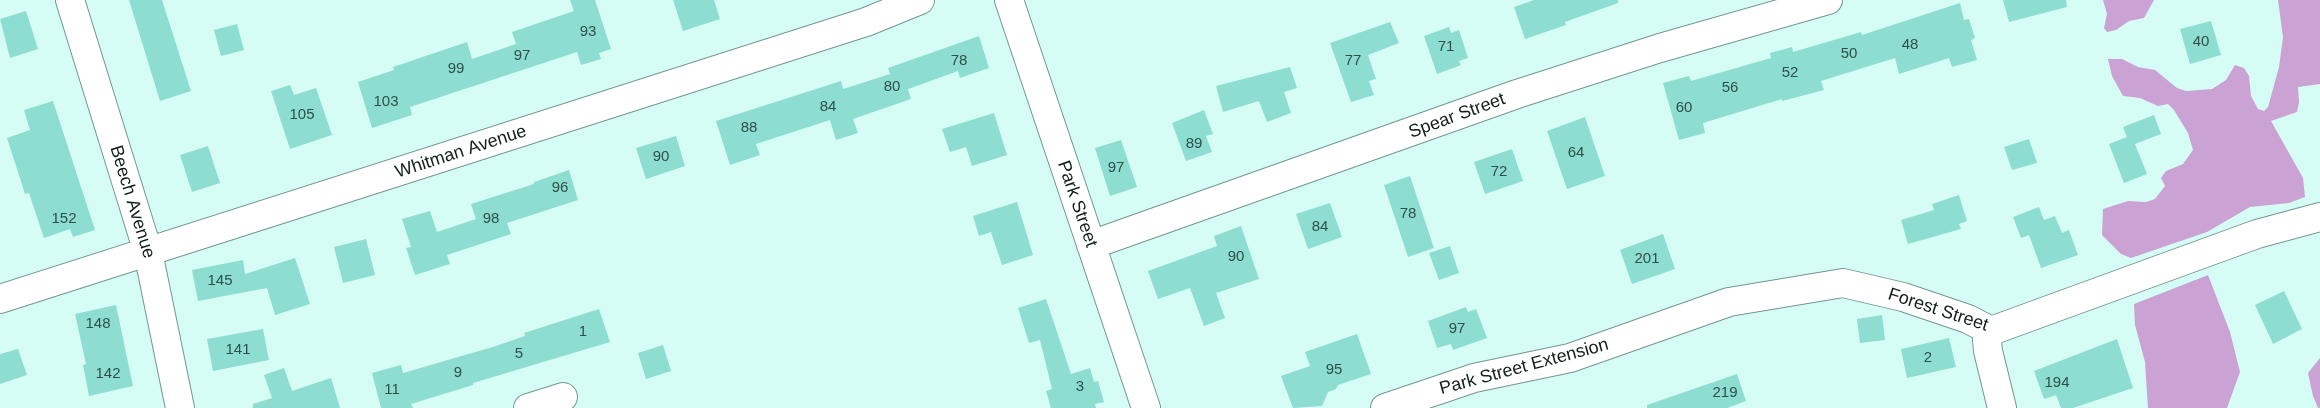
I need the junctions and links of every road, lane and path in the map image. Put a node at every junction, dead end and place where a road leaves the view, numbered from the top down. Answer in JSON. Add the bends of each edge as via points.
{"nodes":[{"id":1,"x":70,"y":0,"type":"edge"},
{"id":2,"x":920,"y":0,"type":"edge"},
{"id":3,"x":1009,"y":0,"type":"edge"},
{"id":4,"x":1828,"y":0,"type":"edge"},
{"id":5,"x":2320,"y":217,"type":"edge"},
{"id":6,"x":1091,"y":245,"type":"junction"},
{"id":7,"x":148,"y":252,"type":"junction"},
{"id":8,"x":0,"y":299,"type":"edge"},
{"id":9,"x":1991,"y":331,"type":"junction"},
{"id":10,"x":1635,"y":335,"type":"joint"},
{"id":11,"x":562,"y":397,"type":"dead end"},
{"id":12,"x":180,"y":408,"type":"edge"},
{"id":13,"x":528,"y":408,"type":"edge"},
{"id":14,"x":1146,"y":408,"type":"edge"},
{"id":15,"x":1385,"y":408,"type":"edge"},
{"id":16,"x":2002,"y":408,"type":"edge"}],
"edges":[{"from":1,"to":7,"type":"street","name":"Beech Avenue"},
{"from":2,"to":7,"type":"street","name":"Whitman Avenue","via":[[866,22]]},
{"from":3,"to":6,"type":"street","name":"Park Street"},
{"from":4,"to":6,"type":"street","name":"Spear Street","via":[[1660,48],[1517,94]]},
{"from":5,"to":9,"type":"street","name":"Forest Street","via":[[2257,234]]},
{"from":6,"to":14,"type":"street","name":"Park Street"},
{"from":7,"to":8,"type":"street","name":"Whitman Avenue"},
{"from":7,"to":12,"type":"street","name":"Beech Avenue"},
{"from":9,"to":10,"type":"street","name":"Forest Street","via":[[1903,297],[1843,283],[1730,302]]},
{"from":9,"to":16,"type":"street","via":[[1987,340],[1988,350]]},
{"from":10,"to":15,"type":"street","name":"Park Street Extension","via":[[1570,358],[1474,378]]},
{"from":11,"to":13,"type":"street"}]}
